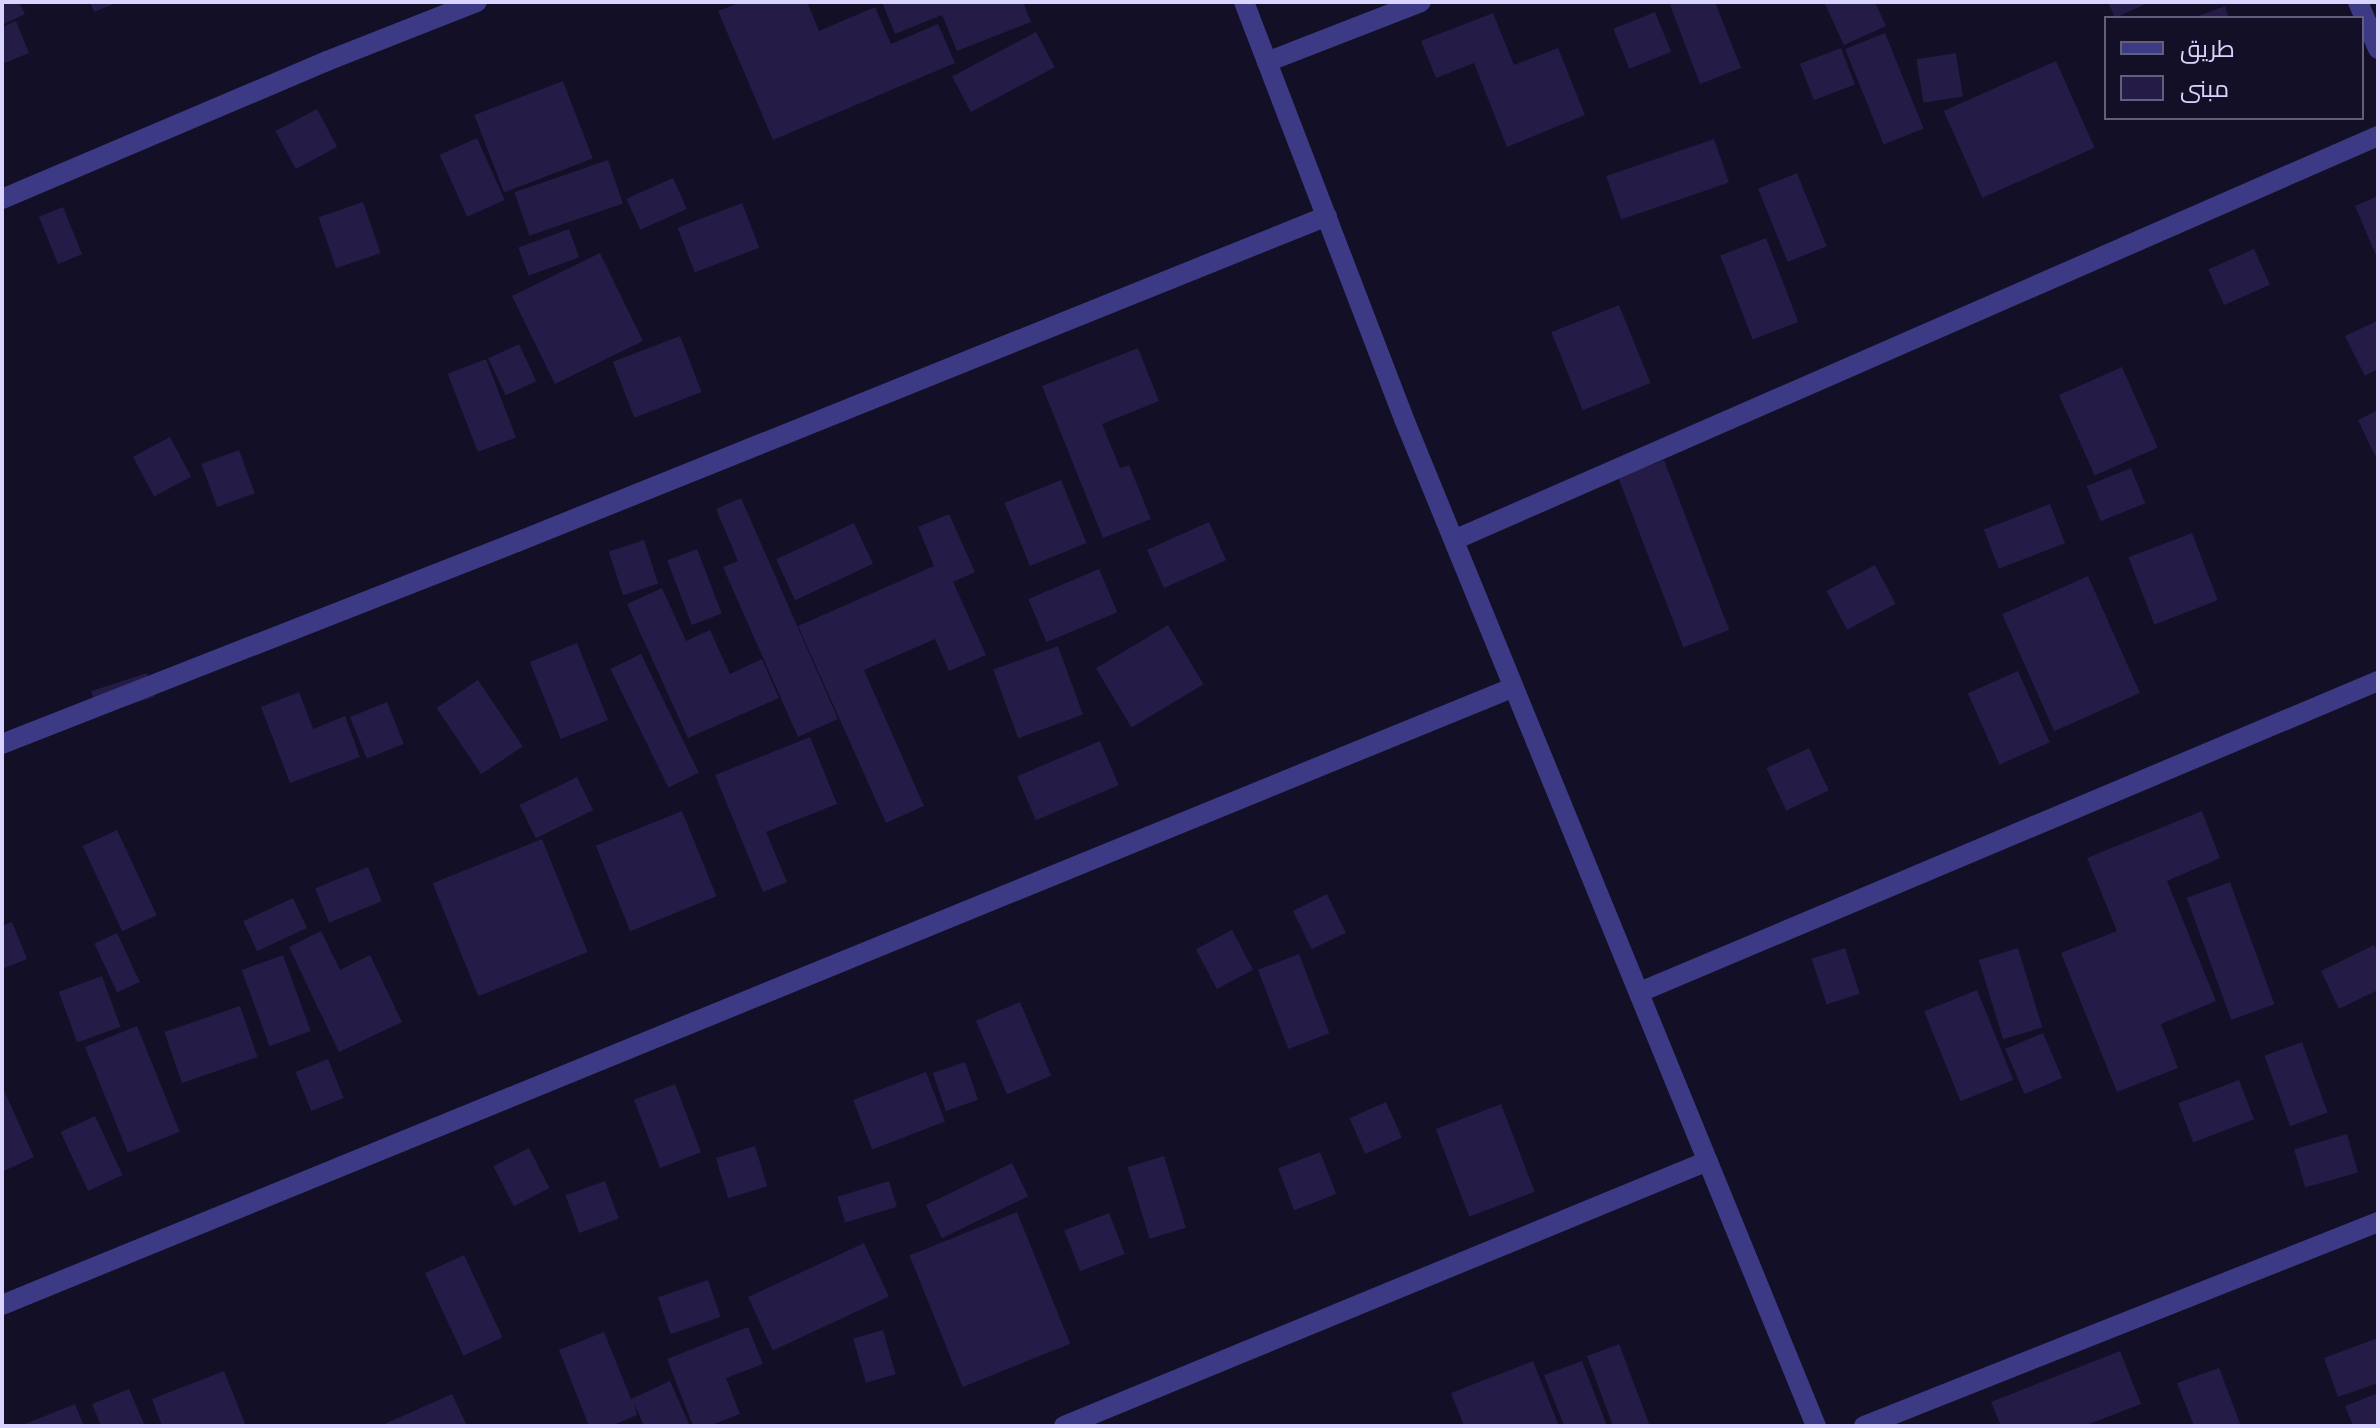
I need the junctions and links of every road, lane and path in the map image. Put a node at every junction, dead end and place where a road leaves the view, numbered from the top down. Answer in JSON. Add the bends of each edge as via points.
{"nodes":[{"id":1,"x":477,"y":2,"type":"edge"},
{"id":2,"x":1244,"y":2,"type":"edge"},
{"id":3,"x":1421,"y":2,"type":"edge"},
{"id":4,"x":2364,"y":16,"type":"edge"},
{"id":5,"x":2378,"y":49,"type":"edge"},
{"id":6,"x":1267,"y":62,"type":"junction"},
{"id":7,"x":2378,"y":136,"type":"edge"},
{"id":8,"x":2,"y":199,"type":"edge"},
{"id":9,"x":1327,"y":216,"type":"junction"},
{"id":10,"x":1454,"y":540,"type":"junction"},
{"id":11,"x":2378,"y":681,"type":"edge"},
{"id":12,"x":1512,"y":688,"type":"junction"},
{"id":13,"x":2,"y":744,"type":"edge"},
{"id":14,"x":1640,"y":992,"type":"junction"},
{"id":15,"x":1708,"y":1161,"type":"junction"},
{"id":16,"x":2378,"y":1222,"type":"edge"},
{"id":17,"x":2,"y":1305,"type":"edge"},
{"id":18,"x":1064,"y":1426,"type":"edge"},
{"id":19,"x":1816,"y":1426,"type":"edge"},
{"id":20,"x":1864,"y":1426,"type":"edge"}],
"edges":[{"from":1,"to":8,"type":"street"},
{"from":2,"to":6,"type":"street"},
{"from":3,"to":6,"type":"street"},
{"from":4,"to":5,"type":"street"},
{"from":6,"to":9,"type":"street"},
{"from":7,"to":10,"type":"street"},
{"from":9,"to":10,"type":"street"},
{"from":9,"to":13,"type":"street"},
{"from":10,"to":12,"type":"street"},
{"from":11,"to":14,"type":"street"},
{"from":12,"to":14,"type":"street"},
{"from":12,"to":17,"type":"street"},
{"from":14,"to":15,"type":"street"},
{"from":15,"to":18,"type":"street"},
{"from":15,"to":19,"type":"street"},
{"from":16,"to":20,"type":"street"}]}
